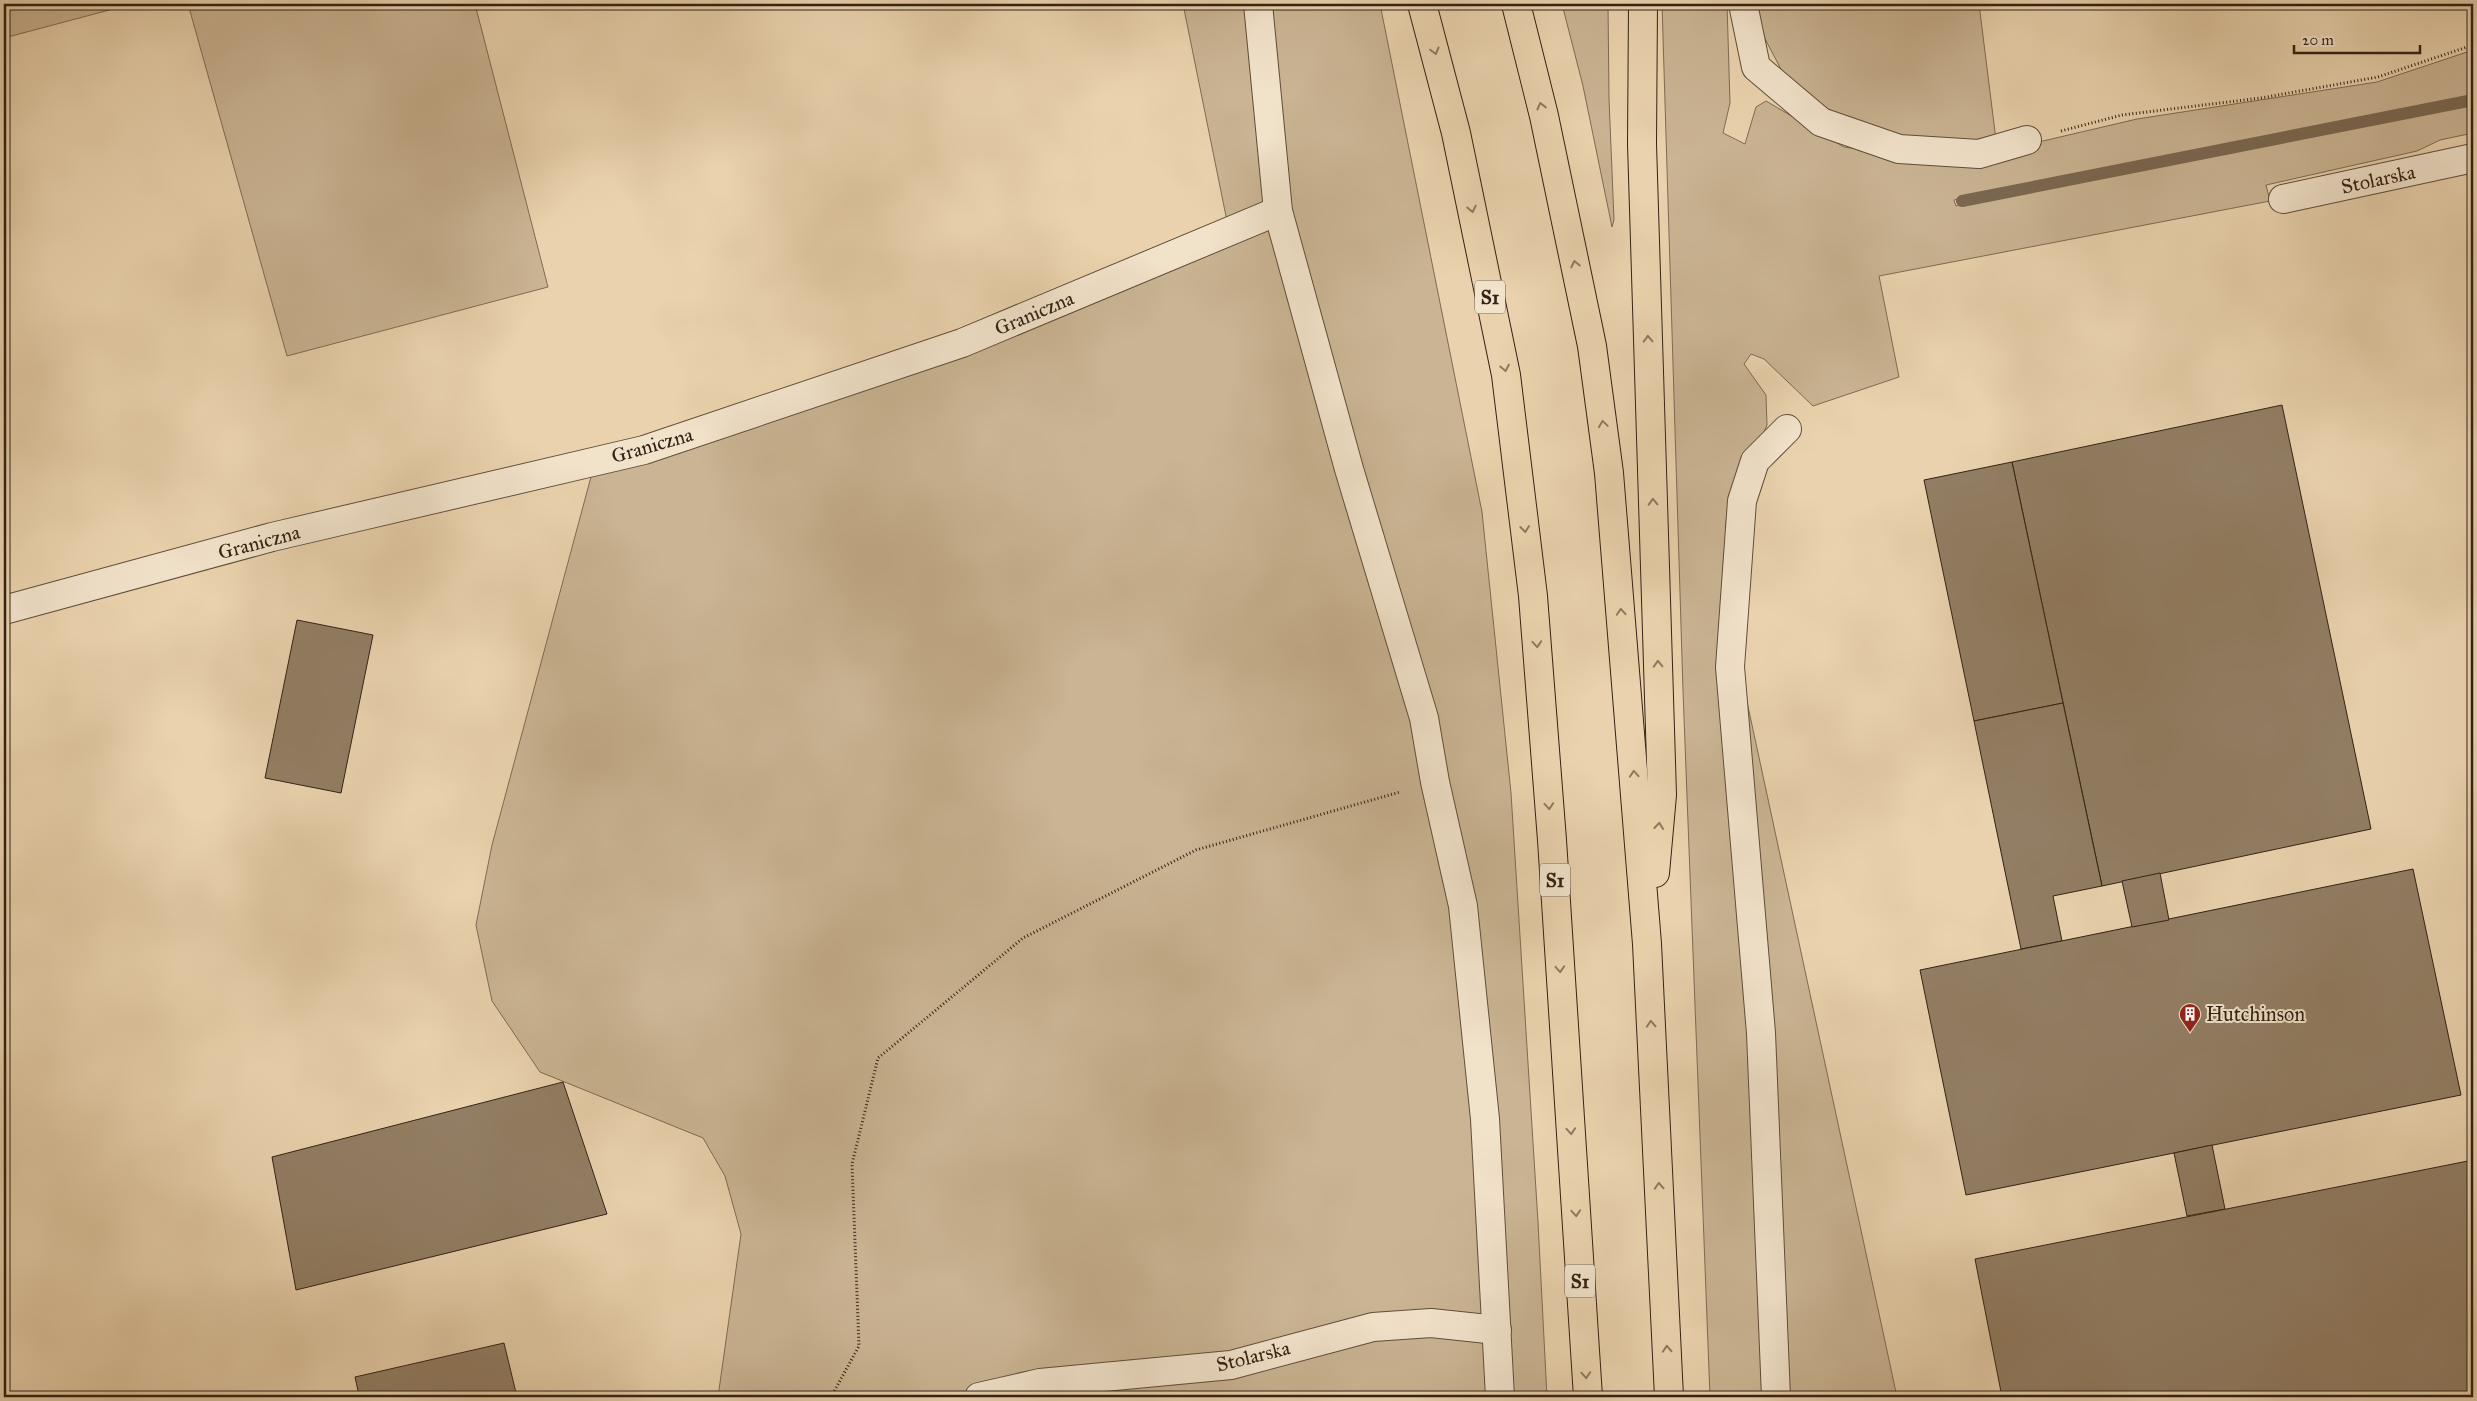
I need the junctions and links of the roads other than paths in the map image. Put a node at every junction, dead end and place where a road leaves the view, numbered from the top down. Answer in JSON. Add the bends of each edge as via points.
{"nodes":[{"id":1,"x":1258,"y":4,"type":"edge"},
{"id":2,"x":1422,"y":4,"type":"edge"},
{"id":3,"x":1516,"y":4,"type":"edge"},
{"id":4,"x":1644,"y":4,"type":"edge"},
{"id":5,"x":1743,"y":4,"type":"edge"},
{"id":6,"x":2027,"y":140,"type":"road end"},
{"id":7,"x":2473,"y":158,"type":"edge"},
{"id":8,"x":2283,"y":199,"type":"dead end"},
{"id":9,"x":1278,"y":211,"type":"junction"},
{"id":10,"x":1788,"y":429,"type":"dead end"},
{"id":11,"x":4,"y":610,"type":"edge"},
{"id":12,"x":1648,"y":944,"type":"junction"},
{"id":13,"x":1497,"y":1330,"type":"junction"},
{"id":14,"x":979,"y":1397,"type":"edge"},
{"id":15,"x":1500,"y":1397,"type":"edge"},
{"id":16,"x":1588,"y":1397,"type":"edge"},
{"id":17,"x":1670,"y":1397,"type":"edge"},
{"id":18,"x":1776,"y":1397,"type":"edge"}],
"edges":[{"from":1,"to":9,"type":"street"},
{"from":2,"to":16,"type":"highway","number":"S1","one_way":true,"via":[[1456,133],[1506,375],[1533,596]]},
{"from":12,"to":3,"type":"highway","one_way":true,"via":[[1609,473],[1592,346],[1544,116]]},
{"from":12,"to":4,"type":"highway","one_way":true,"via":[[1662,795],[1642,144]]},
{"from":5,"to":6,"type":"street","via":[[1756,66],[1821,122],[1899,150],[1979,154]]},
{"from":7,"to":8,"type":"street","name":"Stolarska"},
{"from":9,"to":11,"type":"street","name":"Graniczna","via":[[962,343],[644,450],[272,538]]},
{"from":9,"to":13,"type":"street","via":[[1349,469],[1424,718],[1463,906],[1485,1120]]},
{"from":10,"to":18,"type":"street","via":[[1755,461],[1742,501],[1730,667],[1761,1033]]},
{"from":17,"to":12,"type":"highway","one_way":true},
{"from":13,"to":14,"type":"street","name":"Stolarska","via":[[1431,1323],[1373,1327],[1230,1366],[1040,1383]]},
{"from":13,"to":15,"type":"street"}]}
